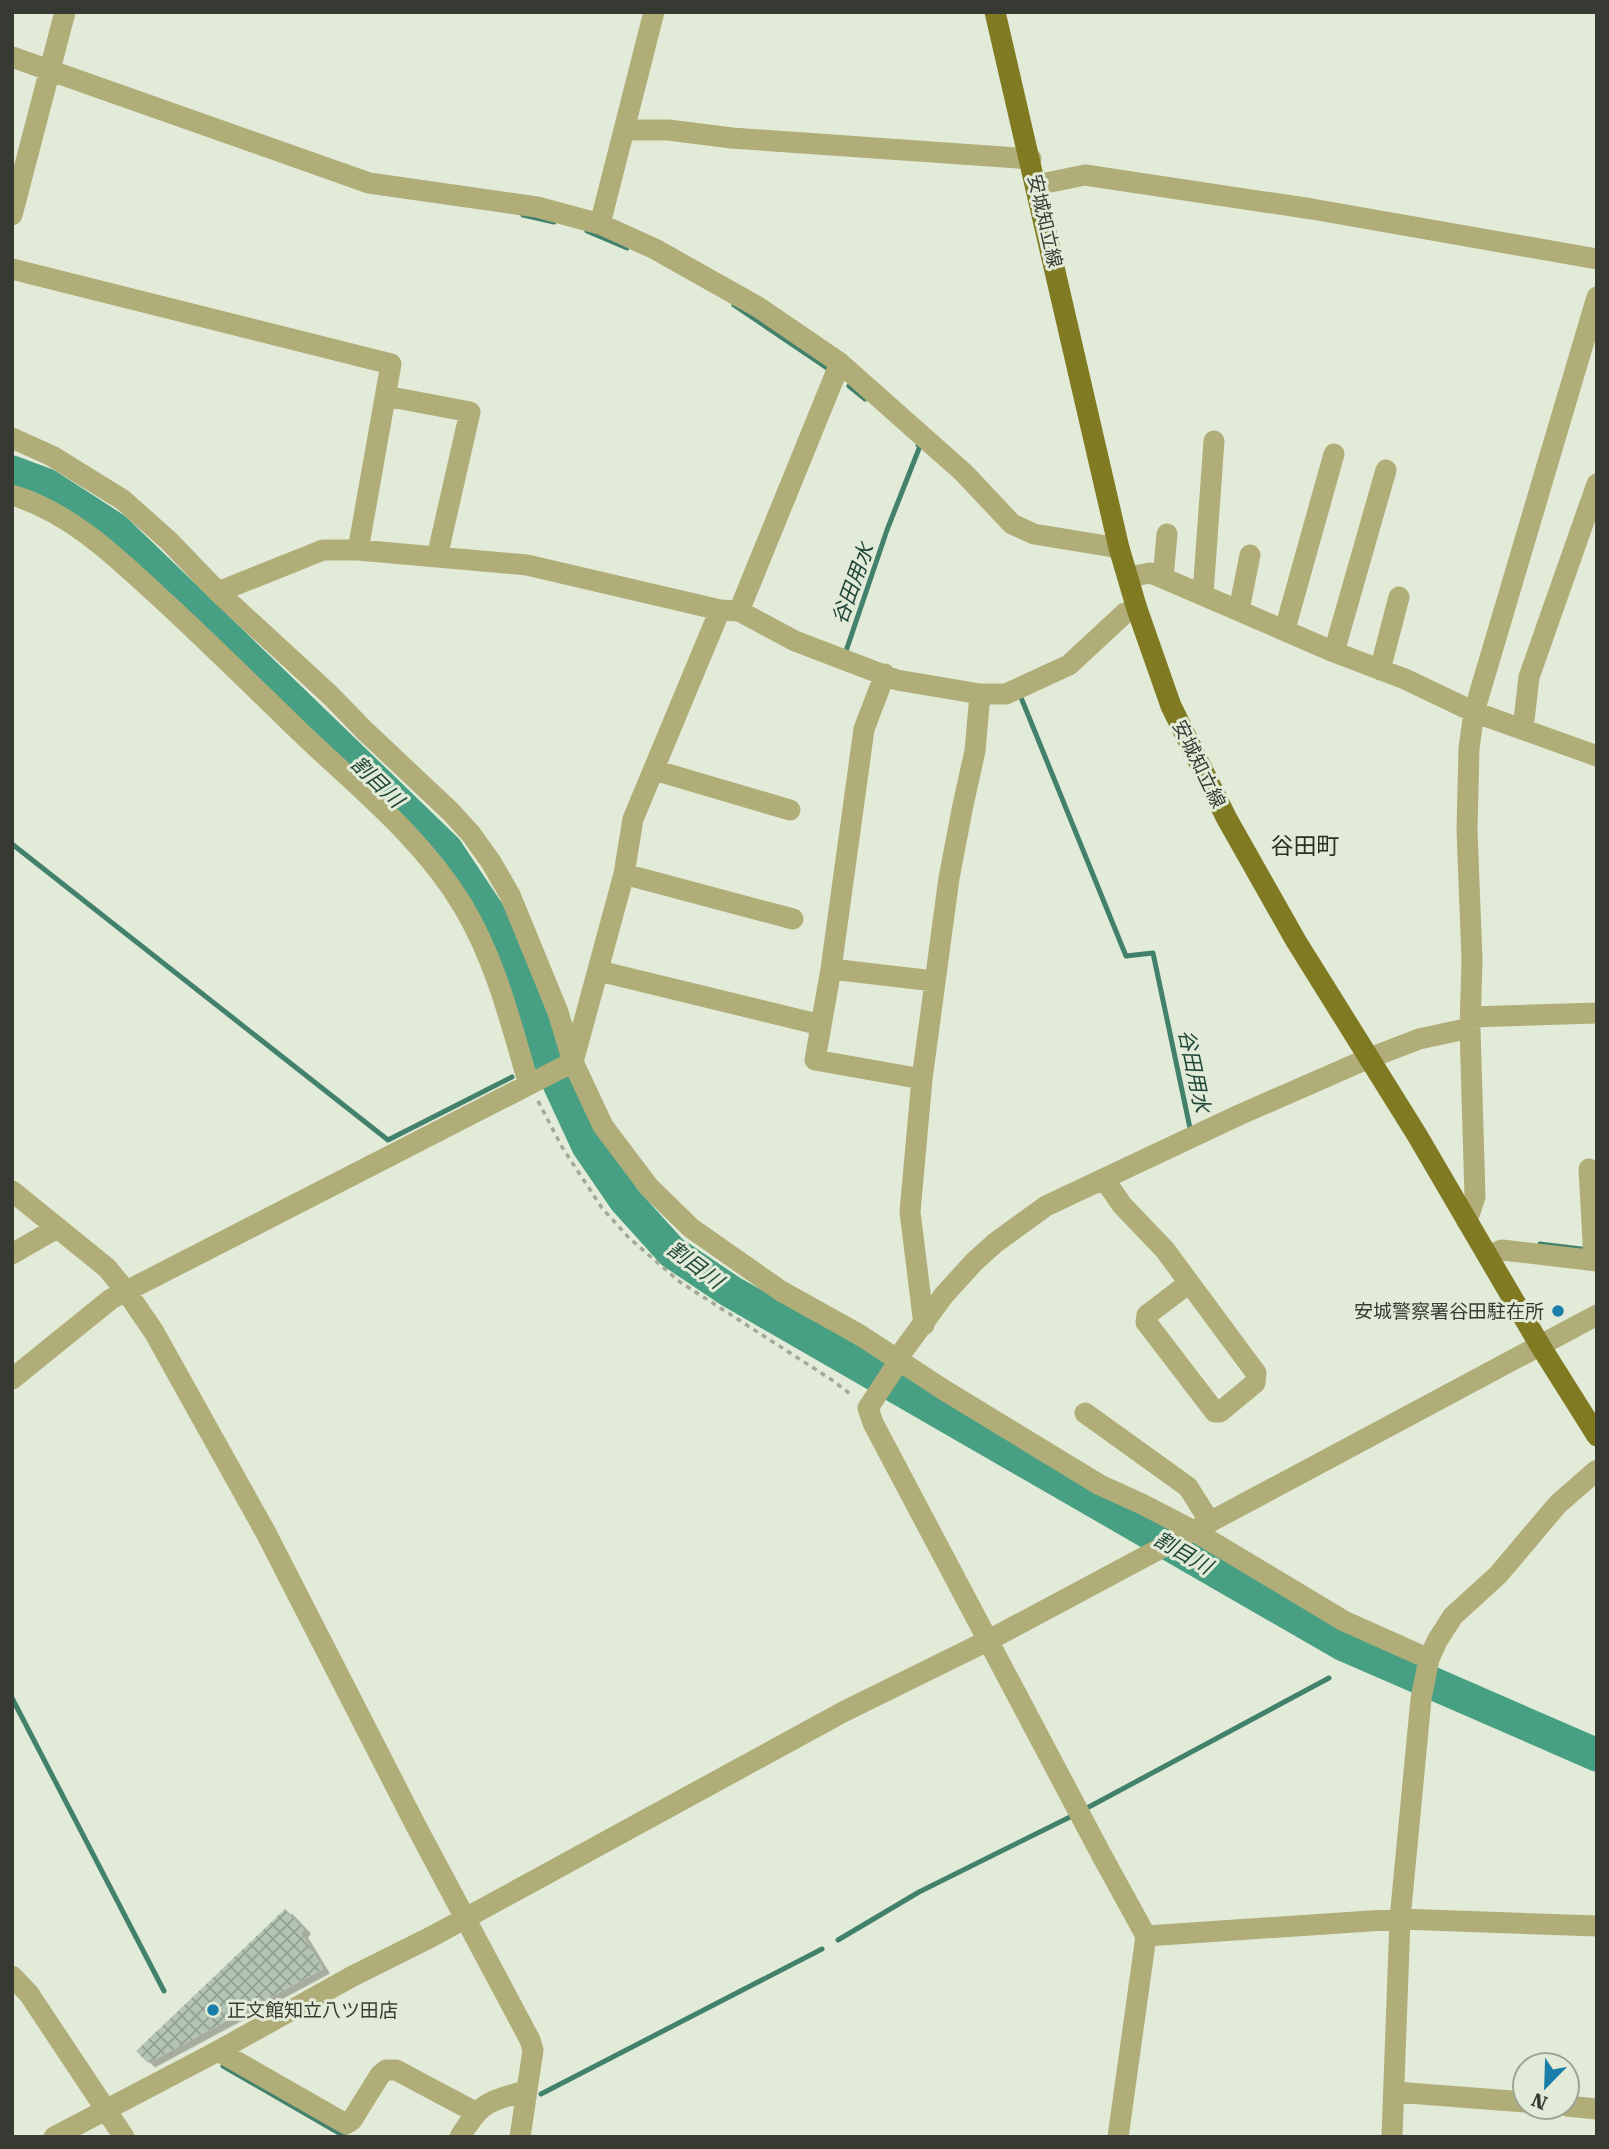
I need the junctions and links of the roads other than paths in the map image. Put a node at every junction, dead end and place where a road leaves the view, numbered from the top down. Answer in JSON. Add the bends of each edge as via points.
{"nodes":[{"id":1,"x":65,"y":12,"type":"edge"},
{"id":2,"x":654,"y":12,"type":"edge"},
{"id":3,"x":995,"y":12,"type":"edge"},
{"id":4,"x":12,"y":57,"type":"edge"},
{"id":5,"x":50,"y":69,"type":"junction"},
{"id":6,"x":624,"y":130,"type":"junction"},
{"id":7,"x":1031,"y":159,"type":"junction"},
{"id":8,"x":1037,"y":185,"type":"junction"},
{"id":9,"x":12,"y":215,"type":"edge"},
{"id":10,"x":600,"y":224,"type":"junction"},
{"id":11,"x":1597,"y":260,"type":"edge"},
{"id":12,"x":12,"y":270,"type":"edge"},
{"id":13,"x":1597,"y":297,"type":"edge"},
{"id":14,"x":841,"y":363,"type":"junction"},
{"id":15,"x":386,"y":396,"type":"junction"},
{"id":16,"x":12,"y":438,"type":"edge"},
{"id":17,"x":1214,"y":440,"type":"dead end"},
{"id":18,"x":1334,"y":454,"type":"dead end"},
{"id":19,"x":1386,"y":470,"type":"dead end"},
{"id":20,"x":1597,"y":484,"type":"edge"},
{"id":21,"x":12,"y":495,"type":"edge"},
{"id":22,"x":1167,"y":534,"type":"dead end"},
{"id":23,"x":1119,"y":548,"type":"junction"},
{"id":24,"x":358,"y":550,"type":"junction"},
{"id":25,"x":1250,"y":555,"type":"dead end"},
{"id":26,"x":437,"y":557,"type":"junction"},
{"id":27,"x":1129,"y":577,"type":"junction"},
{"id":28,"x":1163,"y":578,"type":"junction"},
{"id":29,"x":218,"y":592,"type":"junction"},
{"id":30,"x":1202,"y":594,"type":"junction"},
{"id":31,"x":1399,"y":597,"type":"dead end"},
{"id":32,"x":1136,"y":609,"type":"junction"},
{"id":33,"x":729,"y":610,"type":"junction"},
{"id":34,"x":1239,"y":610,"type":"junction"},
{"id":35,"x":1285,"y":629,"type":"junction"},
{"id":36,"x":1334,"y":652,"type":"junction"},
{"id":37,"x":1380,"y":670,"type":"junction"},
{"id":38,"x":885,"y":674,"type":"junction"},
{"id":39,"x":980,"y":694,"type":"junction"},
{"id":40,"x":1474,"y":712,"type":"junction"},
{"id":41,"x":1523,"y":729,"type":"junction"},
{"id":42,"x":1597,"y":756,"type":"edge"},
{"id":43,"x":654,"y":770,"type":"junction"},
{"id":44,"x":790,"y":810,"type":"dead end"},
{"id":45,"x":624,"y":874,"type":"junction"},
{"id":46,"x":793,"y":919,"type":"dead end"},
{"id":47,"x":831,"y":969,"type":"junction"},
{"id":48,"x":599,"y":971,"type":"junction"},
{"id":49,"x":934,"y":981,"type":"junction"},
{"id":50,"x":1597,"y":1013,"type":"edge"},
{"id":51,"x":1471,"y":1023,"type":"junction"},
{"id":52,"x":821,"y":1025,"type":"junction"},
{"id":53,"x":1367,"y":1059,"type":"junction"},
{"id":54,"x":573,"y":1062,"type":"junction"},
{"id":55,"x":922,"y":1079,"type":"junction"},
{"id":56,"x":529,"y":1085,"type":"junction"},
{"id":57,"x":1589,"y":1169,"type":"dead end"},
{"id":58,"x":1104,"y":1179,"type":"junction"},
{"id":59,"x":12,"y":1192,"type":"edge"},
{"id":60,"x":1467,"y":1221,"type":"junction"},
{"id":61,"x":57,"y":1228,"type":"junction"},
{"id":62,"x":12,"y":1254,"type":"edge"},
{"id":63,"x":1595,"y":1255,"type":"edge"},
{"id":64,"x":1488,"y":1256,"type":"junction"},
{"id":65,"x":1189,"y":1283,"type":"junction"},
{"id":66,"x":126,"y":1291,"type":"junction"},
{"id":67,"x":1597,"y":1315,"type":"edge"},
{"id":68,"x":924,"y":1325,"type":"junction"},
{"id":69,"x":1541,"y":1347,"type":"junction"},
{"id":70,"x":896,"y":1363,"type":"junction"},
{"id":71,"x":12,"y":1379,"type":"edge"},
{"id":72,"x":1085,"y":1413,"type":"dead end"},
{"id":73,"x":1597,"y":1436,"type":"edge"},
{"id":74,"x":1597,"y":1470,"type":"edge"},
{"id":75,"x":1202,"y":1527,"type":"junction"},
{"id":76,"x":989,"y":1640,"type":"junction"},
{"id":77,"x":1429,"y":1659,"type":"junction"},
{"id":78,"x":466,"y":1916,"type":"junction"},
{"id":79,"x":1400,"y":1919,"type":"junction"},
{"id":80,"x":1597,"y":1926,"type":"edge"},
{"id":81,"x":1146,"y":1936,"type":"junction"},
{"id":82,"x":12,"y":1976,"type":"edge"},
{"id":83,"x":218,"y":2051,"type":"junction"},
{"id":84,"x":526,"y":2091,"type":"junction"},
{"id":85,"x":1395,"y":2092,"type":"junction"},
{"id":86,"x":1511,"y":2101,"type":"edge"},
{"id":87,"x":106,"y":2110,"type":"junction"},
{"id":88,"x":475,"y":2112,"type":"junction"},
{"id":89,"x":54,"y":2137,"type":"edge"},
{"id":90,"x":124,"y":2137,"type":"edge"},
{"id":91,"x":460,"y":2137,"type":"edge"},
{"id":92,"x":520,"y":2137,"type":"edge"},
{"id":93,"x":1118,"y":2137,"type":"edge"},
{"id":94,"x":1392,"y":2137,"type":"edge"}],
"edges":[{"from":1,"to":5,"type":"street"},
{"from":2,"to":6,"type":"street"},
{"from":3,"to":7,"type":"main road","name":"安城知立線"},
{"from":4,"to":5,"type":"street"},
{"from":5,"to":9,"type":"street"},
{"from":5,"to":10,"type":"street","via":[[369,183],[537,207]]},
{"from":6,"to":7,"type":"street"},
{"from":6,"to":10,"type":"street"},
{"from":7,"to":8,"type":"main road","name":"安城知立線"},
{"from":8,"to":11,"type":"street","via":[[1085,175],[1312,209]]},
{"from":8,"to":23,"type":"main road","name":"安城知立線"},
{"from":10,"to":14,"type":"street","via":[[758,307]]},
{"from":12,"to":15,"type":"street","via":[[391,364]]},
{"from":13,"to":40,"type":"street"},
{"from":14,"to":23,"type":"street","via":[[964,473],[1012,524],[1034,534]]},
{"from":14,"to":33,"type":"street"},
{"from":15,"to":24,"type":"street"},
{"from":15,"to":26,"type":"street","via":[[470,412]]},
{"from":16,"to":29,"type":"street","via":[[61,461],[123,500]]},
{"from":17,"to":30,"type":"street"},
{"from":18,"to":35,"type":"street"},
{"from":19,"to":36,"type":"street"},
{"from":20,"to":41,"type":"street","via":[[1529,677]]},
{"from":21,"to":56,"type":"street","via":[[36,502],[72,524],[130,571],[390,815],[440,871],[481,942]]},
{"from":22,"to":28,"type":"street"},
{"from":23,"to":27,"type":"main road","name":"安城知立線"},
{"from":24,"to":26,"type":"street"},
{"from":24,"to":29,"type":"street","via":[[323,550]]},
{"from":25,"to":34,"type":"street"},
{"from":26,"to":33,"type":"street","via":[[527,565]]},
{"from":27,"to":28,"type":"street","via":[[1150,573]]},
{"from":27,"to":32,"type":"main road","name":"安城知立線"},
{"from":28,"to":30,"type":"street"},
{"from":29,"to":54,"type":"street","via":[[471,834],[510,895],[558,1012]]},
{"from":30,"to":34,"type":"street"},
{"from":31,"to":37,"type":"street"},
{"from":32,"to":39,"type":"street","via":[[1125,613],[1069,665],[1006,694]]},
{"from":32,"to":53,"type":"main road","name":"安城知立線","via":[[1171,706],[1227,819]]},
{"from":33,"to":38,"type":"street"},
{"from":33,"to":43,"type":"street"},
{"from":34,"to":35,"type":"street"},
{"from":35,"to":36,"type":"street"},
{"from":36,"to":37,"type":"street"},
{"from":37,"to":40,"type":"street"},
{"from":38,"to":39,"type":"street"},
{"from":38,"to":47,"type":"street","via":[[864,729]]},
{"from":39,"to":49,"type":"street","via":[[975,751]]},
{"from":40,"to":41,"type":"street"},
{"from":40,"to":51,"type":"street","via":[[1467,830]]},
{"from":41,"to":42,"type":"street"},
{"from":43,"to":44,"type":"street"},
{"from":43,"to":45,"type":"street","via":[[633,820]]},
{"from":45,"to":46,"type":"street"},
{"from":45,"to":48,"type":"street"},
{"from":47,"to":49,"type":"street"},
{"from":47,"to":52,"type":"street"},
{"from":48,"to":52,"type":"street"},
{"from":48,"to":54,"type":"street"},
{"from":49,"to":55,"type":"street"},
{"from":50,"to":51,"type":"street"},
{"from":51,"to":53,"type":"street"},
{"from":51,"to":60,"type":"street","via":[[1475,1197]]},
{"from":52,"to":55,"type":"street","via":[[815,1060]]},
{"from":53,"to":58,"type":"street"},
{"from":53,"to":60,"type":"main road","name":"安城知立線"},
{"from":54,"to":56,"type":"street"},
{"from":54,"to":70,"type":"street","via":[[603,1126],[669,1208],[744,1267]]},
{"from":55,"to":68,"type":"street","via":[[910,1212]]},
{"from":56,"to":66,"type":"street"},
{"from":57,"to":63,"type":"street"},
{"from":58,"to":65,"type":"street"},
{"from":58,"to":68,"type":"street","via":[[1046,1206],[995,1243],[944,1295]]},
{"from":59,"to":61,"type":"street"},
{"from":60,"to":64,"type":"main road","name":"安城知立線"},
{"from":61,"to":62,"type":"street"},
{"from":61,"to":66,"type":"street","via":[[107,1268]]},
{"from":63,"to":64,"type":"street","via":[[1502,1250]]},
{"from":64,"to":69,"type":"main road","name":"安城知立線"},
{"from":65,"to":65,"type":"street","via":[[1256,1373],[1255,1383],[1220,1412],[1215,1412],[1146,1322],[1147,1315]]},
{"from":66,"to":71,"type":"street"},
{"from":66,"to":78,"type":"street","via":[[161,1344],[267,1533]]},
{"from":67,"to":69,"type":"street"},
{"from":68,"to":70,"type":"street"},
{"from":69,"to":73,"type":"main road","name":"安城知立線"},
{"from":69,"to":75,"type":"street"},
{"from":70,"to":75,"type":"street","via":[[1100,1486]]},
{"from":70,"to":76,"type":"street","via":[[871,1402],[873,1423]]},
{"from":72,"to":75,"type":"street","via":[[1188,1487]]},
{"from":74,"to":77,"type":"street","via":[[1558,1504],[1498,1575],[1453,1616]]},
{"from":75,"to":76,"type":"street"},
{"from":75,"to":77,"type":"street","via":[[1344,1621]]},
{"from":76,"to":78,"type":"street","via":[[843,1712]]},
{"from":76,"to":81,"type":"street"},
{"from":77,"to":79,"type":"street","via":[[1421,1699]]},
{"from":78,"to":83,"type":"street"},
{"from":78,"to":84,"type":"street","via":[[530,2040],[533,2050]]},
{"from":79,"to":80,"type":"street"},
{"from":79,"to":81,"type":"street"},
{"from":79,"to":85,"type":"street"},
{"from":81,"to":93,"type":"street"},
{"from":82,"to":87,"type":"street","via":[[29,1994]]},
{"from":83,"to":87,"type":"street"},
{"from":83,"to":88,"type":"street","via":[[346,2124],[386,2070],[396,2070]]},
{"from":84,"to":88,"type":"street"},
{"from":84,"to":92,"type":"street"},
{"from":85,"to":86,"type":"street"},
{"from":85,"to":94,"type":"street"},
{"from":87,"to":89,"type":"street"},
{"from":87,"to":90,"type":"street"},
{"from":88,"to":91,"type":"street"}]}
